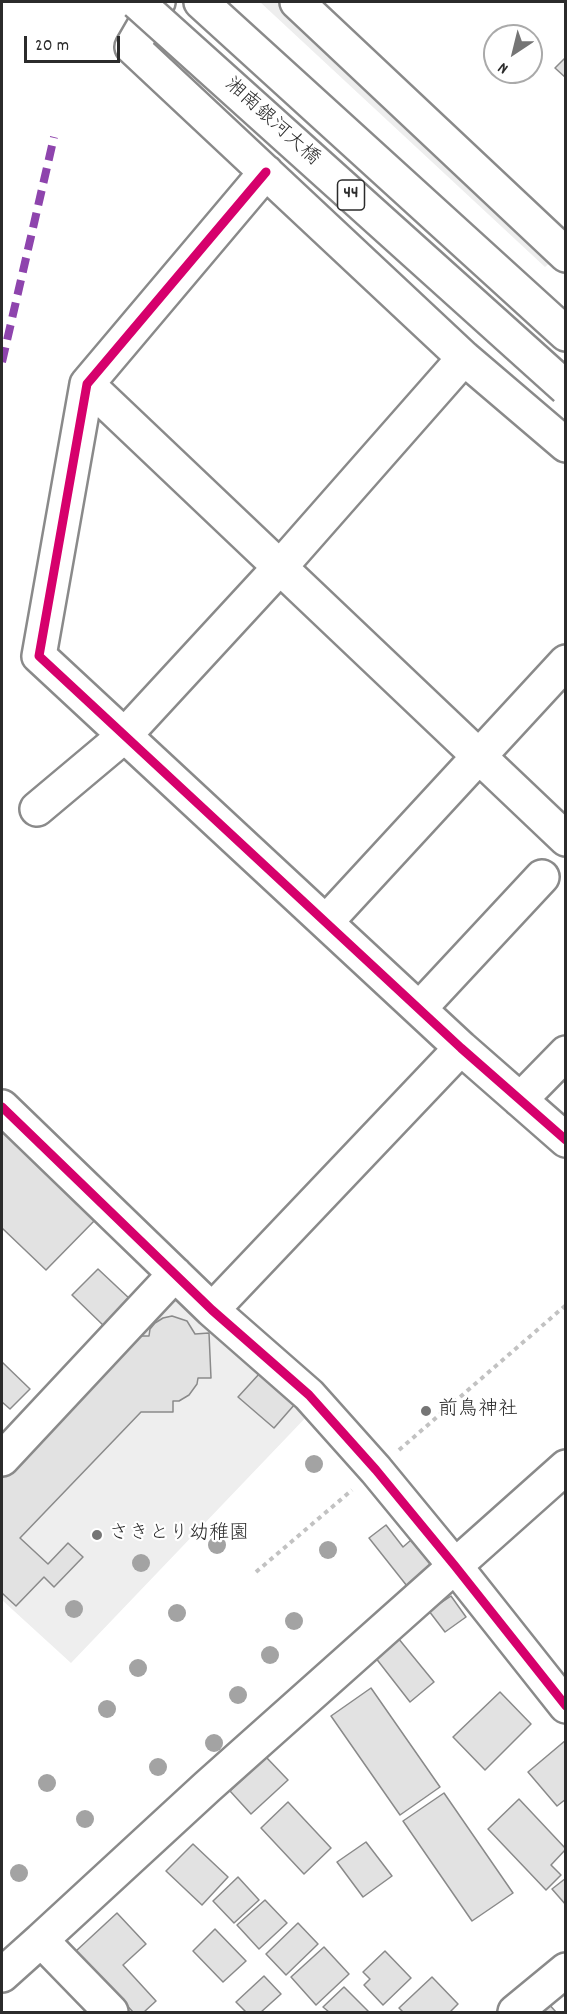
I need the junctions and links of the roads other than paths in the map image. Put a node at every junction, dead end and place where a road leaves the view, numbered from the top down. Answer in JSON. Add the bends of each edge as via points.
{"nodes":[{"id":1,"x":137,"y":2,"type":"edge"},
{"id":2,"x":158,"y":2,"type":"edge"},
{"id":3,"x":201,"y":2,"type":"edge"},
{"id":4,"x":297,"y":2,"type":"edge"},
{"id":5,"x":266,"y":172,"type":"junction"},
{"id":6,"x":566,"y":255,"type":"edge"},
{"id":7,"x":566,"y":334,"type":"edge"},
{"id":8,"x":464,"y":358,"type":"junction"},
{"id":9,"x":87,"y":384,"type":"junction"},
{"id":10,"x":566,"y":388,"type":"edge"},
{"id":11,"x":566,"y":445,"type":"edge"},
{"id":12,"x":280,"y":567,"type":"junction"},
{"id":13,"x":559,"y":683,"type":"edge"},
{"id":14,"x":124,"y":736,"type":"junction"},
{"id":15,"x":479,"y":756,"type":"junction"},
{"id":16,"x":37,"y":809,"type":"dead end"},
{"id":17,"x":566,"y":840,"type":"edge"},
{"id":18,"x":542,"y":877,"type":"dead end"},
{"id":19,"x":326,"y":922,"type":"junction"},
{"id":20,"x":419,"y":1009,"type":"junction"},
{"id":21,"x":461,"y":1048,"type":"junction"},
{"id":22,"x":566,"y":1053,"type":"edge"},
{"id":23,"x":520,"y":1100,"type":"junction"},
{"id":24,"x":2,"y":1107,"type":"edge"},
{"id":25,"x":566,"y":1140,"type":"edge"},
{"id":26,"x":175,"y":1274,"type":"junction"},
{"id":27,"x":212,"y":1310,"type":"junction"},
{"id":28,"x":2,"y":1459,"type":"edge"},
{"id":29,"x":566,"y":1467,"type":"edge"},
{"id":30,"x":455,"y":1566,"type":"junction"},
{"id":31,"x":566,"y":1706,"type":"edge"},
{"id":32,"x":41,"y":1940,"type":"junction"},
{"id":33,"x":566,"y":1970,"type":"edge"},
{"id":34,"x":2,"y":1975,"type":"edge"},
{"id":35,"x":111,"y":2013,"type":"edge"},
{"id":36,"x":515,"y":2013,"type":"edge"}],
"edges":[{"from":1,"to":10,"type":"street","name":"湘南銀河大橋","number":"44","bridge":true},
{"from":2,"to":5,"type":"street","via":[[132,47]]},
{"from":3,"to":7,"type":"street","number":"44"},
{"from":4,"to":6,"type":"street"},
{"from":5,"to":8,"type":"street"},
{"from":5,"to":9,"type":"street"},
{"from":8,"to":11,"type":"street"},
{"from":8,"to":12,"type":"street"},
{"from":9,"to":12,"type":"street"},
{"from":9,"to":14,"type":"street","via":[[39,656]]},
{"from":12,"to":14,"type":"street"},
{"from":12,"to":15,"type":"street"},
{"from":13,"to":15,"type":"street"},
{"from":14,"to":16,"type":"street"},
{"from":14,"to":19,"type":"street"},
{"from":15,"to":17,"type":"street"},
{"from":15,"to":19,"type":"street"},
{"from":18,"to":20,"type":"street"},
{"from":19,"to":20,"type":"street"},
{"from":20,"to":21,"type":"street"},
{"from":21,"to":23,"type":"street"},
{"from":21,"to":27,"type":"street"},
{"from":22,"to":23,"type":"street"},
{"from":23,"to":25,"type":"street"},
{"from":24,"to":26,"type":"street"},
{"from":26,"to":27,"type":"street"},
{"from":26,"to":28,"type":"street"},
{"from":27,"to":30,"type":"street","via":[[309,1395]]},
{"from":29,"to":30,"type":"street"},
{"from":30,"to":31,"type":"street"},
{"from":30,"to":32,"type":"street"},
{"from":32,"to":34,"type":"street"},
{"from":32,"to":35,"type":"street"},
{"from":33,"to":36,"type":"street"}]}
